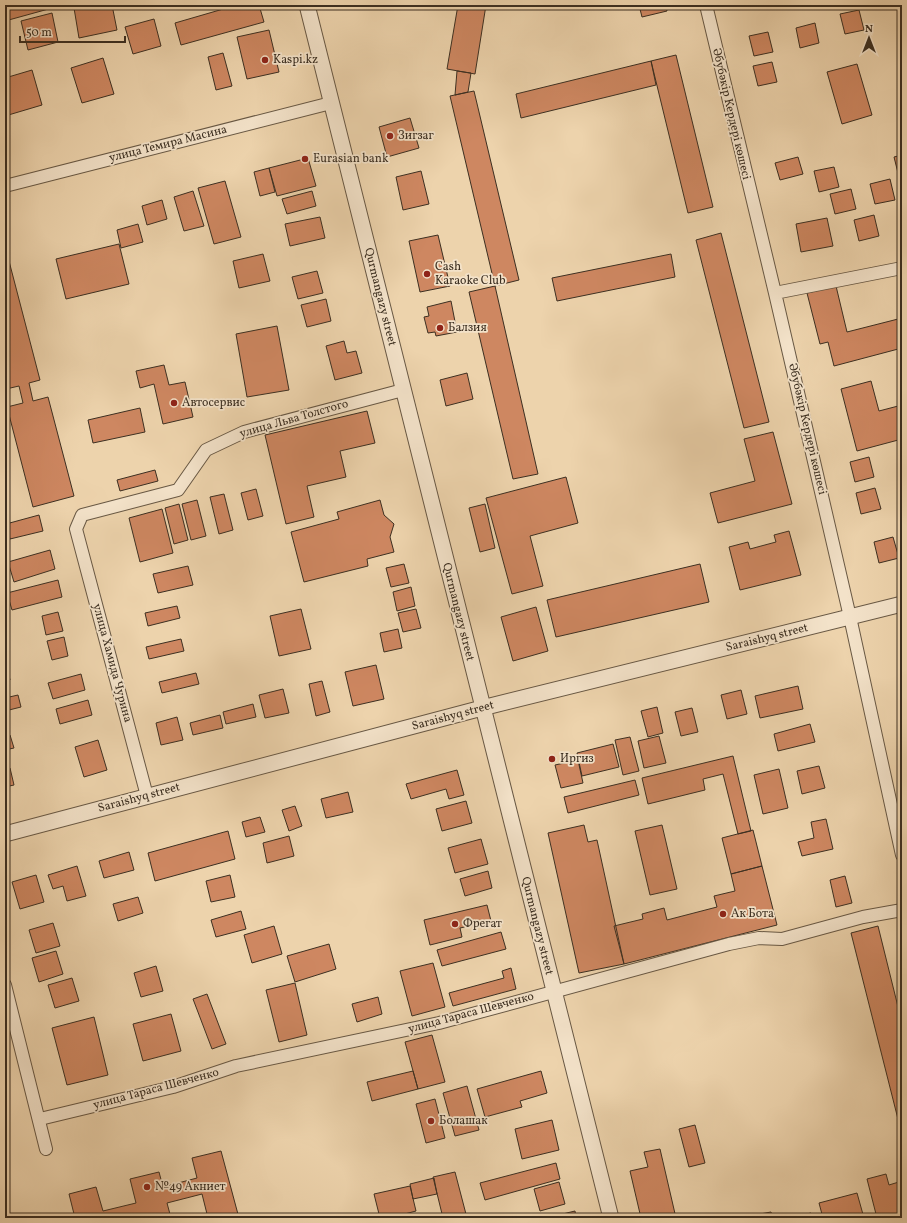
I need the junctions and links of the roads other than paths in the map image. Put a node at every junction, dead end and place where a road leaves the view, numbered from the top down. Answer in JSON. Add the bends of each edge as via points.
{"nodes":[{"id":1,"x":307,"y":5,"type":"edge"},
{"id":2,"x":706,"y":5,"type":"edge"},
{"id":3,"x":331,"y":103,"type":"junction"},
{"id":4,"x":5,"y":186,"type":"edge"},
{"id":5,"x":902,"y":268,"type":"edge"},
{"id":6,"x":776,"y":293,"type":"junction"},
{"id":7,"x":403,"y":390,"type":"junction"},
{"id":8,"x":76,"y":529,"type":"joint"},
{"id":9,"x":902,"y":604,"type":"edge"},
{"id":10,"x":850,"y":617,"type":"junction"},
{"id":11,"x":482,"y":708,"type":"junction"},
{"id":12,"x":147,"y":796,"type":"junction"},
{"id":13,"x":5,"y":834,"type":"edge"},
{"id":14,"x":902,"y":855,"type":"edge"},
{"id":15,"x":902,"y":910,"type":"edge"},
{"id":16,"x":5,"y":985,"type":"edge"},
{"id":17,"x":554,"y":990,"type":"junction"},
{"id":18,"x":40,"y":1119,"type":"junction"},
{"id":19,"x":46,"y":1149,"type":"dead end"},
{"id":20,"x":611,"y":1218,"type":"edge"}],
"edges":[{"from":1,"to":3,"type":"street","name":"Qurmangazy street"},
{"from":2,"to":6,"type":"street","name":"Әбубәкір Кердері көшесі"},
{"from":3,"to":4,"type":"street","name":"улица Темира Масина"},
{"from":3,"to":7,"type":"street","name":"Qurmangazy street"},
{"from":5,"to":6,"type":"street"},
{"from":6,"to":10,"type":"street","name":"Әбубәкір Кердері көшесі"},
{"from":7,"to":8,"type":"street","name":"улица Льва Толстого","via":[[244,432],[206,450],[178,490],[82,515]]},
{"from":7,"to":11,"type":"street","name":"Qurmangazy street"},
{"from":8,"to":12,"type":"street","name":"улица Хамида Чурина"},
{"from":9,"to":10,"type":"street","name":"Saraishyq street"},
{"from":10,"to":11,"type":"street","name":"Saraishyq street"},
{"from":10,"to":14,"type":"street","name":"Әбубәкір Кердері көшесі"},
{"from":11,"to":12,"type":"street","name":"Saraishyq street"},
{"from":11,"to":17,"type":"street","name":"Qurmangazy street"},
{"from":12,"to":13,"type":"street","name":"Saraishyq street"},
{"from":15,"to":17,"type":"street","name":"улица Тараса Шевченко","via":[[863,917],[782,938],[759,938],[730,944]]},
{"from":16,"to":18,"type":"street"},
{"from":17,"to":18,"type":"street","name":"улица Тараса Шевченко","via":[[398,1032],[236,1066],[172,1087]]},
{"from":17,"to":20,"type":"street","name":"Qurmangazy street"},
{"from":18,"to":19,"type":"street"}]}
